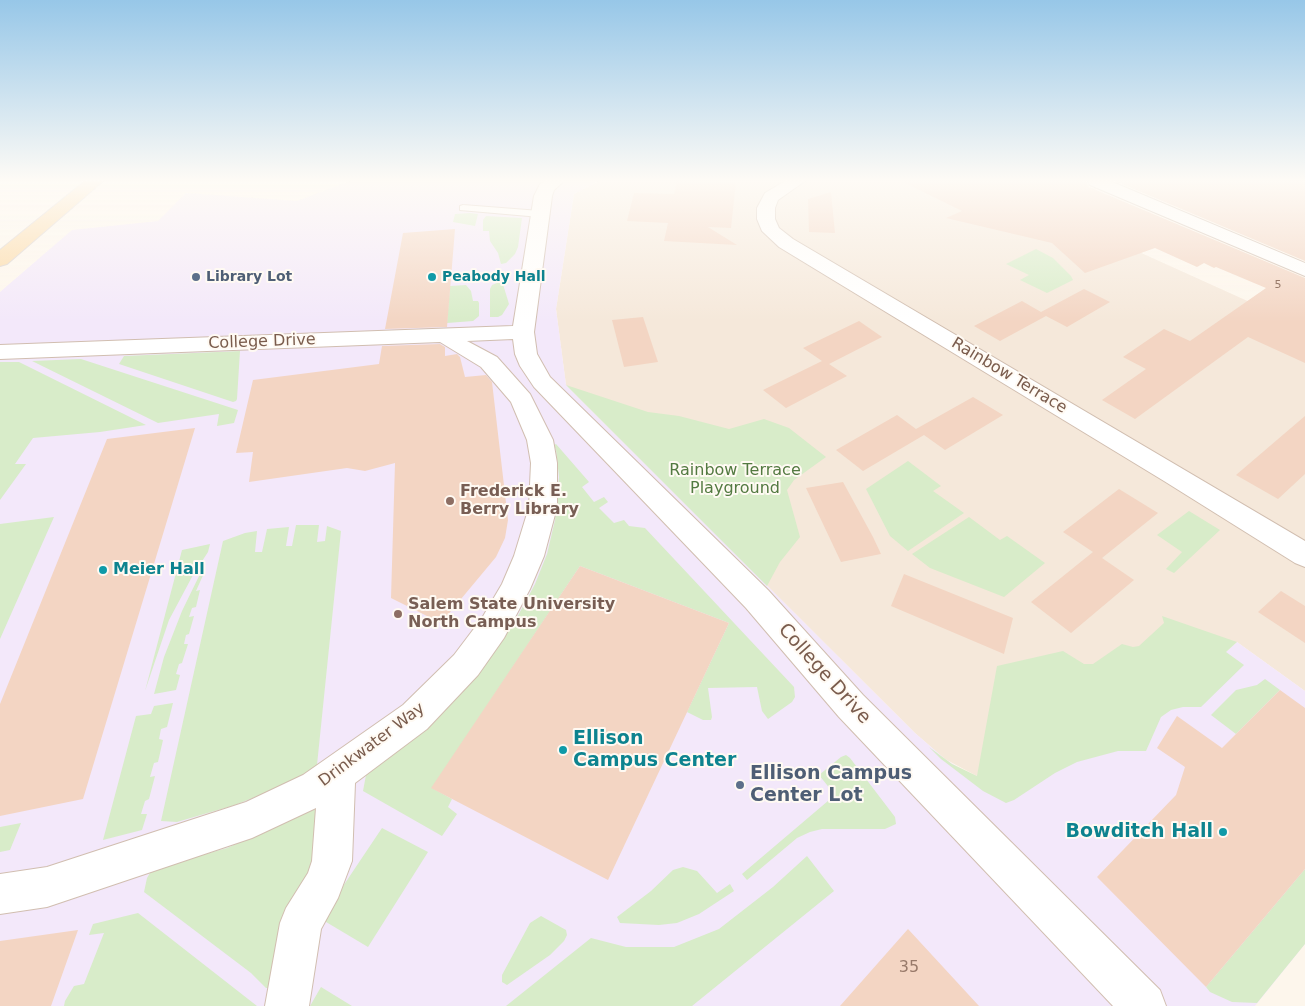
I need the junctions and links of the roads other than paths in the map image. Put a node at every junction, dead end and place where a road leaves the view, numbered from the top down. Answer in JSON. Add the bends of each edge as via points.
{"nodes":[{"id":1,"x":37,"y":228,"type":"edge"},
{"id":2,"x":538,"y":228,"type":"edge"},
{"id":3,"x":770,"y":228,"type":"edge"},
{"id":4,"x":1206,"y":228,"type":"edge"},
{"id":5,"x":1,"y":257,"type":"edge"},
{"id":6,"x":1305,"y":270,"type":"edge"},
{"id":7,"x":523,"y":332,"type":"junction"},
{"id":8,"x":450,"y":340,"type":"dead end"},
{"id":9,"x":0,"y":352,"type":"edge"},
{"id":10,"x":1305,"y":555,"type":"edge"},
{"id":11,"x":337,"y":773,"type":"junction"},
{"id":12,"x":0,"y":894,"type":"edge"},
{"id":13,"x":287,"y":1006,"type":"edge"},
{"id":14,"x":1144,"y":1006,"type":"edge"}],
"edges":[{"from":1,"to":5,"type":"main road"},
{"from":2,"to":7,"type":"street","name":"College Drive"},
{"from":3,"to":10,"type":"street","name":"Rainbow Terrace","via":[[786,243]]},
{"from":4,"to":6,"type":"street"},
{"from":7,"to":9,"type":"street","name":"College Drive"},
{"from":7,"to":14,"type":"street","name":"College Drive","via":[[526,354],[542,382],[757,599],[851,706]]},
{"from":8,"to":11,"type":"street","name":"Drinkwater Way","via":[[489,362],[522,399],[533,420],[540,440],[544,470],[543,507],[538,529],[516,589],[466,665],[415,717]]},
{"from":11,"to":12,"type":"street","name":"Drinkwater Way","via":[[316,788],[252,819],[46,887]]},
{"from":11,"to":13,"type":"street","via":[[332,861],[324,884],[301,923]]}]}
